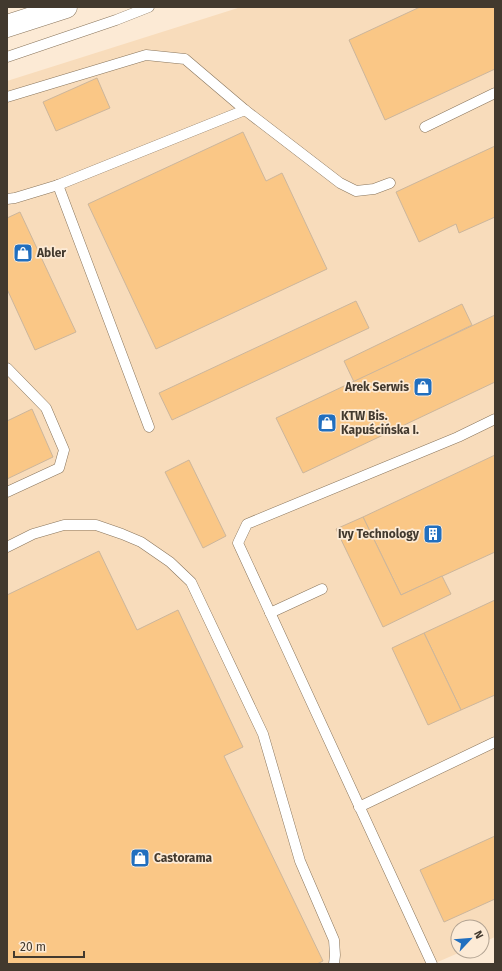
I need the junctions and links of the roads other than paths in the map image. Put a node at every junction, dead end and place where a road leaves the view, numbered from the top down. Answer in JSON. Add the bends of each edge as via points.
{"nodes":[{"id":1,"x":66,"y":7,"type":"edge"},
{"id":2,"x":149,"y":7,"type":"edge"},
{"id":3,"x":7,"y":26,"type":"edge"},
{"id":4,"x":7,"y":57,"type":"edge"},
{"id":5,"x":495,"y":93,"type":"edge"},
{"id":6,"x":7,"y":97,"type":"edge"},
{"id":7,"x":245,"y":110,"type":"junction"},
{"id":8,"x":425,"y":127,"type":"dead end"},
{"id":9,"x":390,"y":183,"type":"dead end"},
{"id":10,"x":58,"y":185,"type":"junction"},
{"id":11,"x":7,"y":199,"type":"edge"},
{"id":12,"x":7,"y":368,"type":"edge"},
{"id":13,"x":495,"y":419,"type":"edge"},
{"id":14,"x":149,"y":427,"type":"dead end"},
{"id":15,"x":7,"y":492,"type":"edge"},
{"id":16,"x":7,"y":547,"type":"edge"},
{"id":17,"x":322,"y":589,"type":"dead end"},
{"id":18,"x":270,"y":613,"type":"junction"},
{"id":19,"x":495,"y":742,"type":"edge"},
{"id":20,"x":359,"y":807,"type":"junction"},
{"id":21,"x":334,"y":964,"type":"edge"},
{"id":22,"x":432,"y":964,"type":"edge"}],
"edges":[{"from":1,"to":3,"type":"street"},
{"from":2,"to":4,"type":"lane"},
{"from":5,"to":8,"type":"lane"},
{"from":6,"to":7,"type":"lane","via":[[146,55],[185,60]]},
{"from":7,"to":9,"type":"lane","via":[[340,183],[356,191],[374,189]]},
{"from":7,"to":10,"type":"lane"},
{"from":10,"to":11,"type":"lane"},
{"from":10,"to":14,"type":"lane"},
{"from":12,"to":15,"type":"lane","via":[[46,408],[64,450],[59,468]]},
{"from":13,"to":18,"type":"lane","via":[[458,437],[247,524],[238,543]]},
{"from":16,"to":21,"type":"lane","via":[[33,534],[64,525],[96,525],[141,542],[170,562],[191,582],[263,734],[300,861],[334,940]]},
{"from":17,"to":18,"type":"lane"},
{"from":18,"to":20,"type":"lane"},
{"from":19,"to":20,"type":"lane"},
{"from":20,"to":22,"type":"lane"}]}
